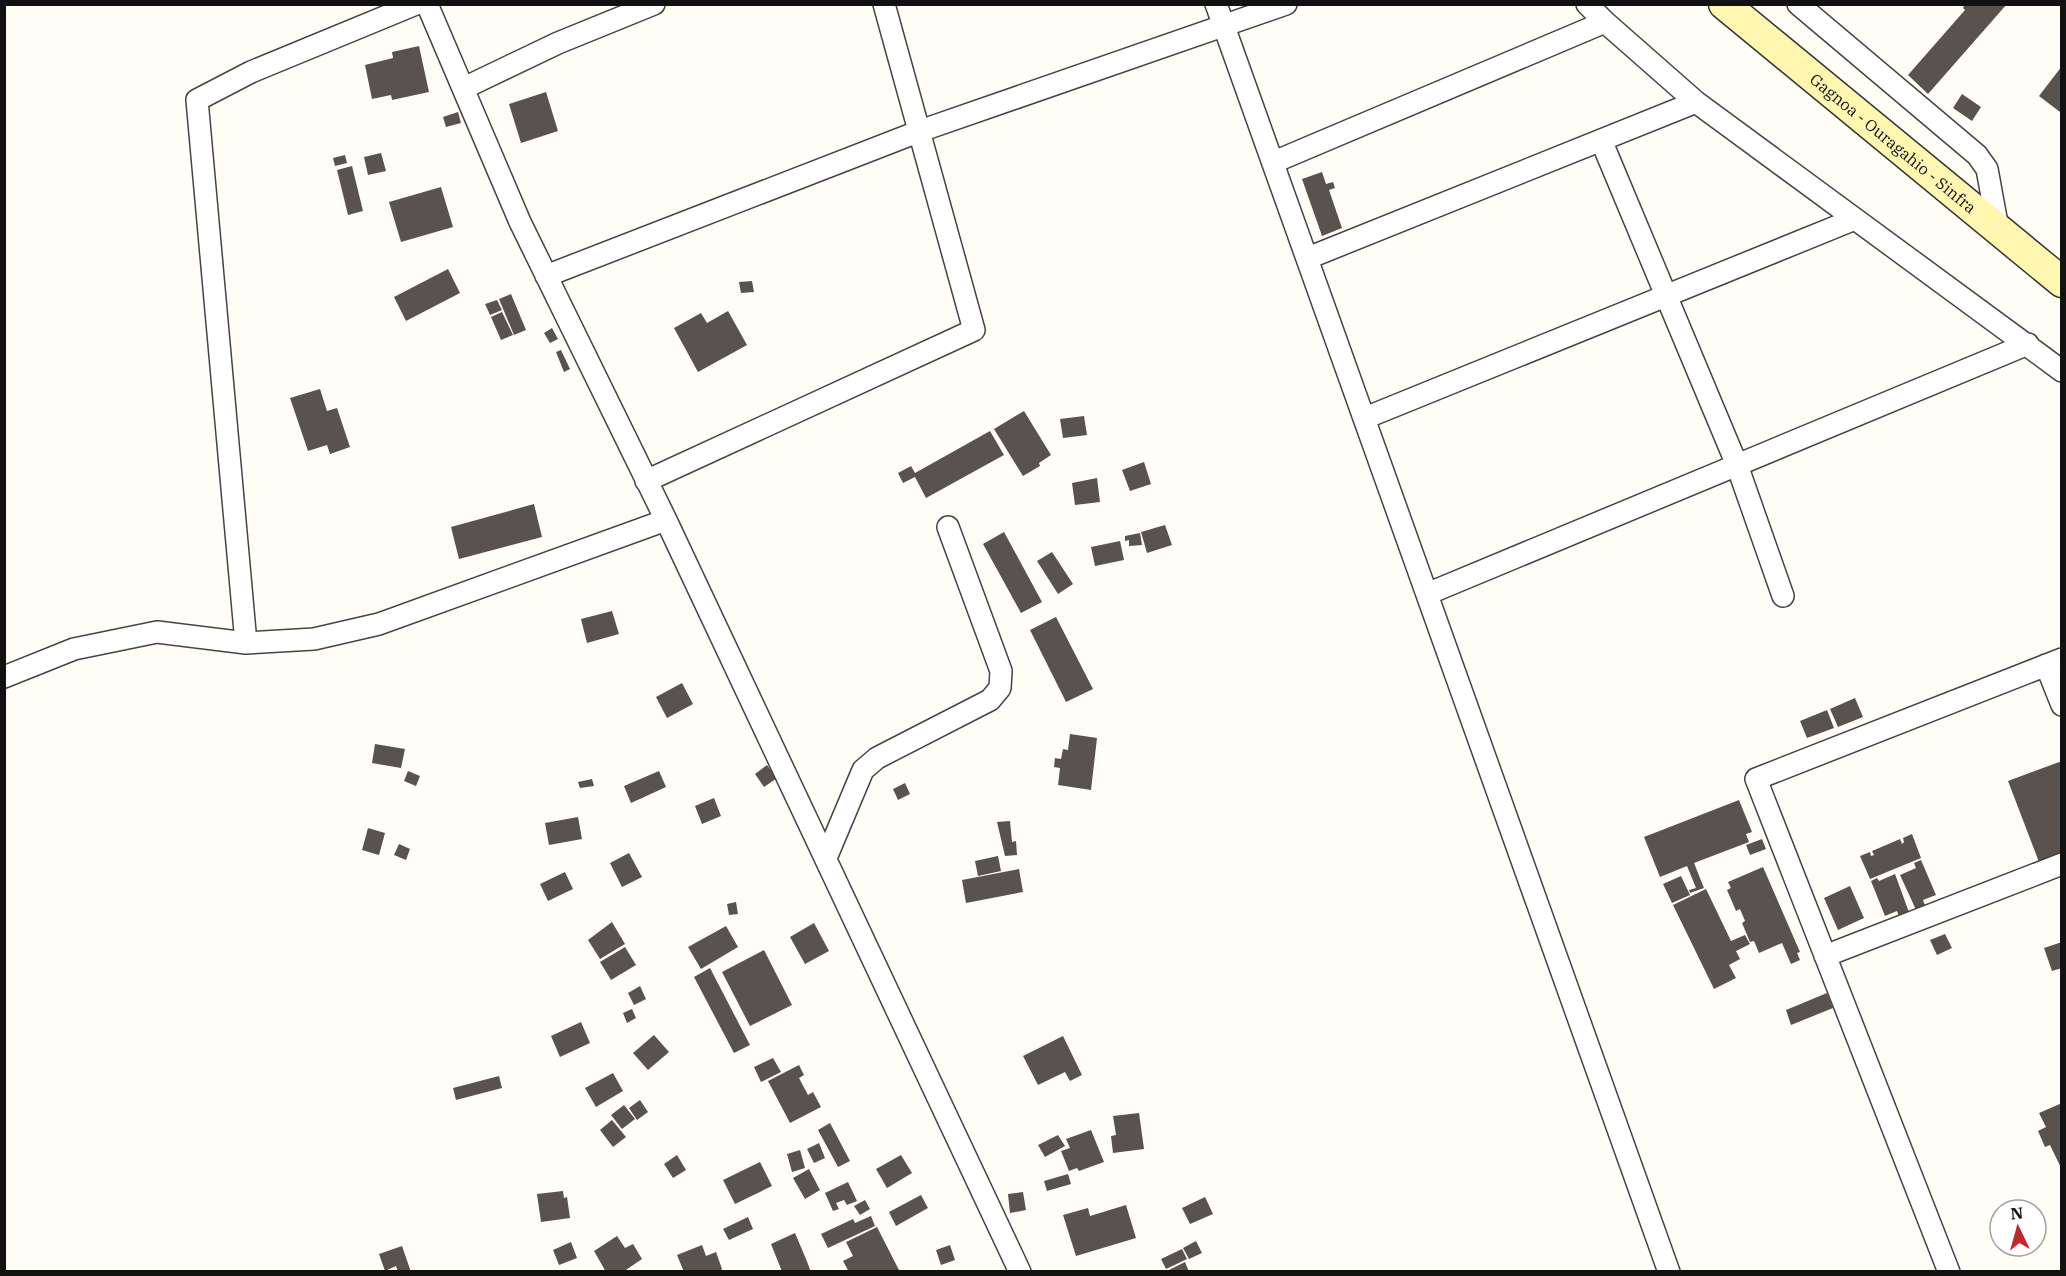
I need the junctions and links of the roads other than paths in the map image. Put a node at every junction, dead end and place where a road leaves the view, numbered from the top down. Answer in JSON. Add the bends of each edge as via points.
{"nodes":[{"id":1,"x":416,"y":4,"type":"edge"},
{"id":2,"x":427,"y":4,"type":"edge"},
{"id":3,"x":654,"y":4,"type":"edge"},
{"id":4,"x":884,"y":4,"type":"edge"},
{"id":5,"x":1216,"y":4,"type":"edge"},
{"id":6,"x":1287,"y":4,"type":"edge"},
{"id":7,"x":1587,"y":4,"type":"edge"},
{"id":8,"x":1724,"y":4,"type":"edge"},
{"id":9,"x":1798,"y":4,"type":"edge"},
{"id":10,"x":1605,"y":22,"type":"junction"},
{"id":11,"x":1225,"y":26,"type":"junction"},
{"id":12,"x":464,"y":88,"type":"junction"},
{"id":13,"x":1696,"y":102,"type":"junction"},
{"id":14,"x":920,"y":131,"type":"junction"},
{"id":15,"x":1601,"y":140,"type":"junction"},
{"id":16,"x":1274,"y":162,"type":"junction"},
{"id":17,"x":1855,"y":219,"type":"junction"},
{"id":18,"x":1998,"y":230,"type":"junction"},
{"id":19,"x":1308,"y":258,"type":"junction"},
{"id":20,"x":546,"y":276,"type":"junction"},
{"id":21,"x":2061,"y":282,"type":"edge"},
{"id":22,"x":1665,"y":296,"type":"junction"},
{"id":23,"x":2028,"y":345,"type":"junction"},
{"id":24,"x":2061,"y":371,"type":"edge"},
{"id":25,"x":1365,"y":418,"type":"junction"},
{"id":26,"x":1737,"y":465,"type":"junction"},
{"id":27,"x":646,"y":482,"type":"junction"},
{"id":28,"x":666,"y":520,"type":"junction"},
{"id":29,"x":948,"y":527,"type":"dead end"},
{"id":30,"x":1427,"y":594,"type":"junction"},
{"id":31,"x":1783,"y":596,"type":"dead end"},
{"id":32,"x":246,"y":643,"type":"junction"},
{"id":33,"x":2054,"y":662,"type":"edge"},
{"id":34,"x":4,"y":677,"type":"edge"},
{"id":35,"x":2061,"y":705,"type":"edge"},
{"id":36,"x":826,"y":858,"type":"junction"},
{"id":37,"x":2061,"y":864,"type":"edge"},
{"id":38,"x":1825,"y":956,"type":"junction"},
{"id":39,"x":1020,"y":1272,"type":"edge"},
{"id":40,"x":1669,"y":1272,"type":"edge"},
{"id":41,"x":1949,"y":1272,"type":"edge"}],
"edges":[{"from":1,"to":32,"type":"street","via":[[251,72],[197,100]]},
{"from":2,"to":12,"type":"street"},
{"from":3,"to":12,"type":"street","via":[[558,42]]},
{"from":4,"to":14,"type":"street"},
{"from":5,"to":11,"type":"street"},
{"from":6,"to":11,"type":"street"},
{"from":7,"to":10,"type":"street"},
{"from":8,"to":18,"type":"main road","name":"Gagnoa - Ouragahio - Sinfra"},
{"from":9,"to":18,"type":"street","via":[[1977,155],[1987,169]]},
{"from":10,"to":13,"type":"street"},
{"from":10,"to":16,"type":"street"},
{"from":11,"to":14,"type":"street"},
{"from":11,"to":16,"type":"street"},
{"from":12,"to":20,"type":"street"},
{"from":13,"to":15,"type":"street"},
{"from":13,"to":17,"type":"street"},
{"from":14,"to":20,"type":"street"},
{"from":14,"to":27,"type":"street","via":[[974,330]]},
{"from":15,"to":19,"type":"street"},
{"from":15,"to":22,"type":"street"},
{"from":16,"to":19,"type":"street"},
{"from":17,"to":22,"type":"street"},
{"from":17,"to":23,"type":"street"},
{"from":18,"to":21,"type":"main road","name":"Gagnoa - Ouragahio - Sinfra"},
{"from":19,"to":25,"type":"street"},
{"from":20,"to":27,"type":"street"},
{"from":22,"to":25,"type":"street"},
{"from":22,"to":26,"type":"street"},
{"from":23,"to":24,"type":"street"},
{"from":23,"to":26,"type":"street"},
{"from":25,"to":30,"type":"street"},
{"from":26,"to":30,"type":"street"},
{"from":26,"to":31,"type":"street"},
{"from":27,"to":28,"type":"street"},
{"from":28,"to":32,"type":"street","via":[[379,624],[314,639]]},
{"from":28,"to":36,"type":"street"},
{"from":29,"to":36,"type":"street","via":[[1001,671],[1000,688],[990,700],[877,758],[863,770]]},
{"from":30,"to":40,"type":"street"},
{"from":32,"to":34,"type":"street","via":[[157,632],[74,649]]},
{"from":33,"to":35,"type":"street"},
{"from":33,"to":38,"type":"street","via":[[1756,779]]},
{"from":36,"to":39,"type":"street"},
{"from":37,"to":38,"type":"street"},
{"from":38,"to":41,"type":"street"}]}
